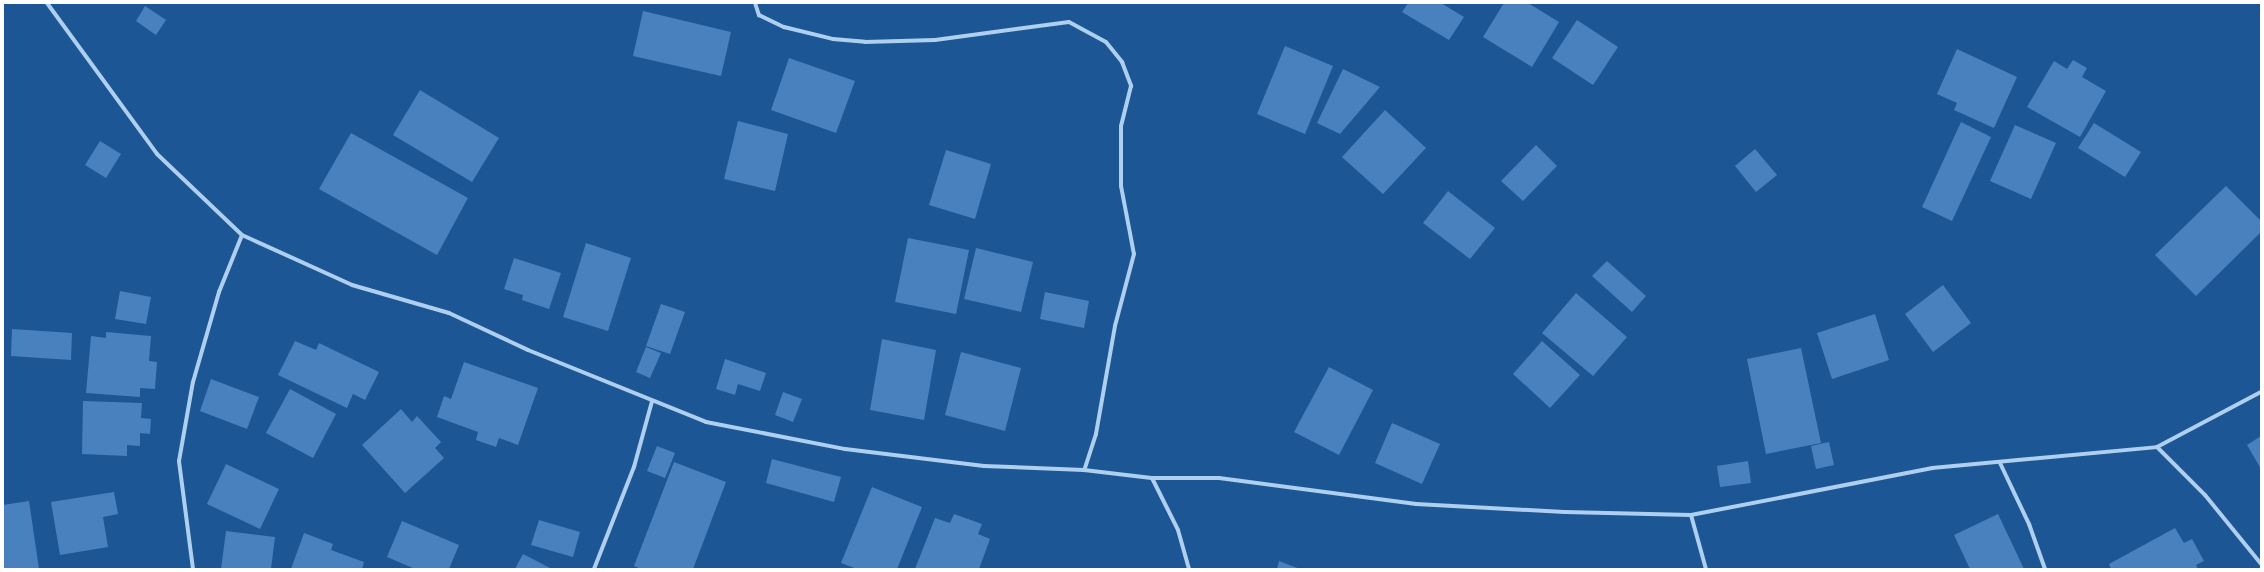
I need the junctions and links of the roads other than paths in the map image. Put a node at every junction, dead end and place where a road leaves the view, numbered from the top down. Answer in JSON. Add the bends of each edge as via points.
{"nodes":[{"id":1,"x":47,"y":3,"type":"edge"},
{"id":2,"x":755,"y":3,"type":"edge"},
{"id":3,"x":242,"y":235,"type":"junction"},
{"id":4,"x":2261,"y":392,"type":"edge"},
{"id":5,"x":652,"y":401,"type":"junction"},
{"id":6,"x":2157,"y":447,"type":"junction"},
{"id":7,"x":2000,"y":463,"type":"junction"},
{"id":8,"x":1084,"y":470,"type":"junction"},
{"id":9,"x":1152,"y":478,"type":"junction"},
{"id":10,"x":1691,"y":515,"type":"junction"},
{"id":11,"x":2261,"y":564,"type":"edge"},
{"id":12,"x":193,"y":569,"type":"edge"},
{"id":13,"x":594,"y":569,"type":"edge"},
{"id":14,"x":1189,"y":569,"type":"edge"},
{"id":15,"x":1706,"y":569,"type":"edge"},
{"id":16,"x":2045,"y":569,"type":"edge"}],
"edges":[{"from":1,"to":3,"type":"street","via":[[157,154]]},
{"from":2,"to":8,"type":"street","via":[[760,15],[784,27],[833,39],[865,42],[935,40],[1069,22],[1106,42],[1122,62],[1131,86],[1122,126],[1121,186],[1134,254],[1115,326],[1096,434]]},
{"from":3,"to":5,"type":"street","via":[[352,285],[449,312],[528,350]]},
{"from":3,"to":12,"type":"street","via":[[219,292],[193,382],[179,461]]},
{"from":4,"to":6,"type":"street"},
{"from":5,"to":8,"type":"street","via":[[706,422],[846,449],[984,466]]},
{"from":5,"to":13,"type":"street","via":[[634,467]]},
{"from":6,"to":7,"type":"street"},
{"from":6,"to":11,"type":"street","via":[[2205,495]]},
{"from":7,"to":10,"type":"street","via":[[1932,468]]},
{"from":7,"to":16,"type":"street","via":[[2029,524]]},
{"from":8,"to":9,"type":"street"},
{"from":9,"to":10,"type":"street","via":[[1219,478],[1416,504],[1565,512]]},
{"from":9,"to":14,"type":"street","via":[[1178,530]]},
{"from":10,"to":15,"type":"street"}]}
